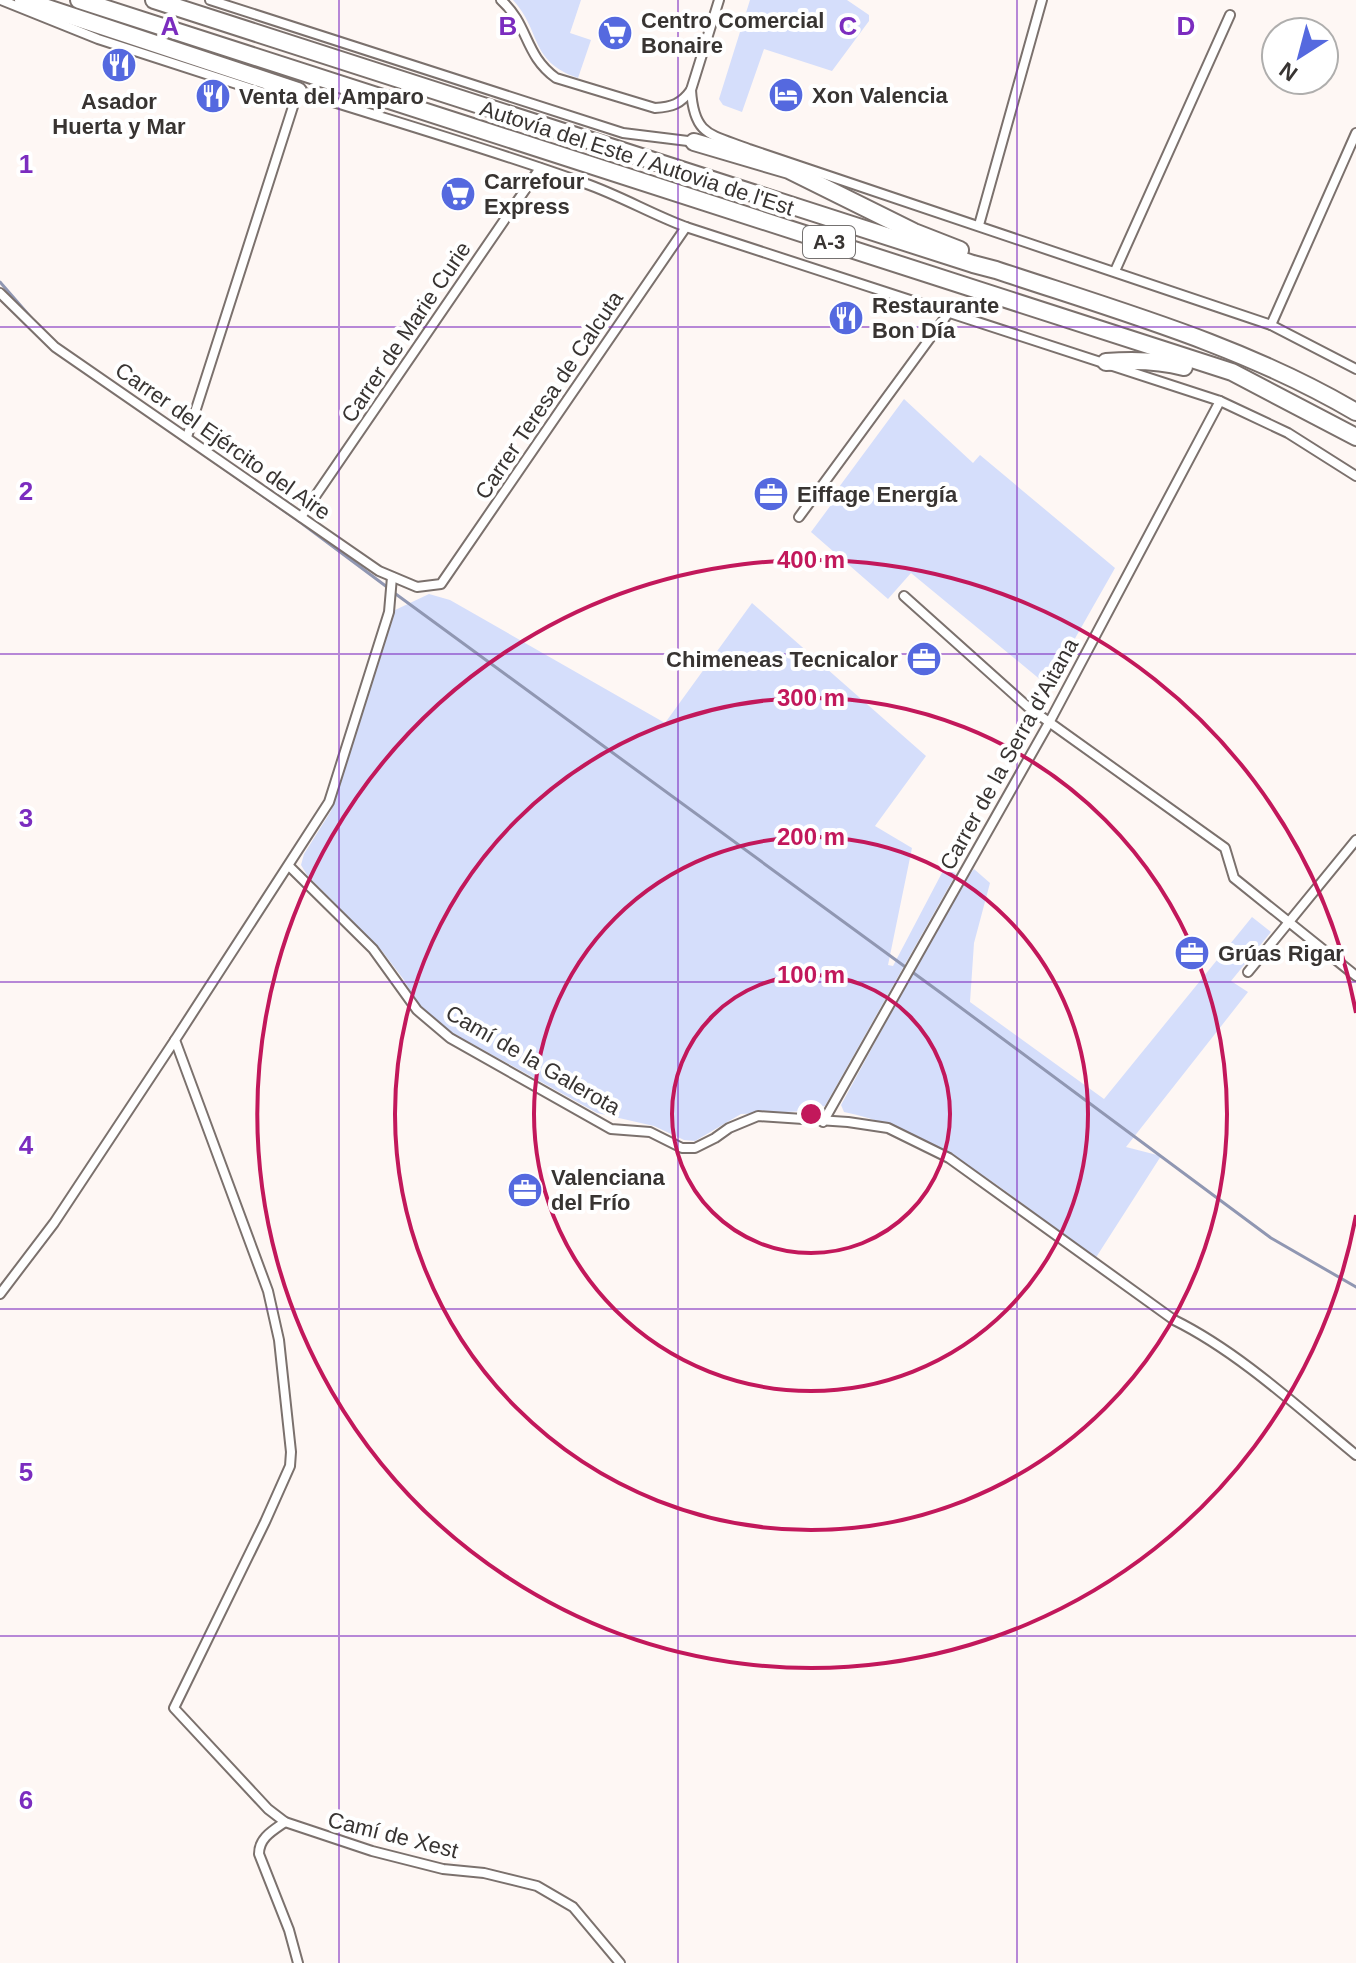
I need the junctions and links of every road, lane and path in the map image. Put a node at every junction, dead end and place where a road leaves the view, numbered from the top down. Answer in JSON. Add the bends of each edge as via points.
{"nodes":[{"id":1,"x":1,"y":0,"type":"edge"},
{"id":2,"x":23,"y":0,"type":"edge"},
{"id":3,"x":46,"y":0,"type":"edge"},
{"id":4,"x":79,"y":0,"type":"edge"},
{"id":5,"x":154,"y":0,"type":"edge"},
{"id":6,"x":210,"y":0,"type":"edge"},
{"id":7,"x":501,"y":0,"type":"edge"},
{"id":8,"x":719,"y":0,"type":"edge"},
{"id":9,"x":1042,"y":0,"type":"edge"},
{"id":10,"x":1230,"y":15,"type":"dead end"},
{"id":11,"x":305,"y":74,"type":"junction"},
{"id":12,"x":691,"y":90,"type":"junction"},
{"id":13,"x":298,"y":91,"type":"junction"},
{"id":14,"x":1356,"y":133,"type":"edge"},
{"id":15,"x":694,"y":142,"type":"junction"},
{"id":16,"x":749,"y":149,"type":"junction"},
{"id":17,"x":540,"y":168,"type":"junction"},
{"id":18,"x":979,"y":225,"type":"junction"},
{"id":19,"x":686,"y":227,"type":"junction"},
{"id":20,"x":996,"y":270,"type":"junction"},
{"id":21,"x":1115,"y":271,"type":"junction"},
{"id":22,"x":0,"y":293,"type":"edge"},
{"id":23,"x":950,"y":311,"type":"junction"},
{"id":24,"x":1271,"y":325,"type":"junction"},
{"id":25,"x":1106,"y":362,"type":"junction"},
{"id":26,"x":1356,"y":369,"type":"edge"},
{"id":27,"x":1286,"y":398,"type":"junction"},
{"id":28,"x":1220,"y":401,"type":"junction"},
{"id":29,"x":1356,"y":412,"type":"edge"},
{"id":30,"x":187,"y":437,"type":"junction"},
{"id":31,"x":1356,"y":437,"type":"edge"},
{"id":32,"x":1356,"y":476,"type":"edge"},
{"id":33,"x":301,"y":517,"type":"junction"},
{"id":34,"x":799,"y":517,"type":"dead end"},
{"id":35,"x":392,"y":577,"type":"junction"},
{"id":36,"x":441,"y":584,"type":"joint"},
{"id":37,"x":904,"y":596,"type":"dead end"},
{"id":38,"x":1050,"y":721,"type":"junction"},
{"id":39,"x":1356,"y":840,"type":"edge"},
{"id":40,"x":289,"y":866,"type":"junction"},
{"id":41,"x":1289,"y":921,"type":"junction"},
{"id":42,"x":1248,"y":972,"type":"dead end"},
{"id":43,"x":1356,"y":976,"type":"edge"},
{"id":44,"x":175,"y":1040,"type":"junction"},
{"id":45,"x":823,"y":1122,"type":"junction"},
{"id":46,"x":0,"y":1294,"type":"edge"},
{"id":47,"x":1356,"y":1455,"type":"edge"},
{"id":48,"x":285,"y":1822,"type":"junction"},
{"id":49,"x":298,"y":1963,"type":"edge"},
{"id":50,"x":620,"y":1963,"type":"edge"}],
"edges":[{"from":1,"to":13,"type":"street","via":[[98,39],[280,98]]},
{"from":2,"to":13,"type":"highway"},
{"from":3,"to":11,"type":"highway","via":[[224,56]]},
{"from":4,"to":11,"type":"highway","name":"Autovía del Este / Autovia de l'Est","number":"A-3"},
{"from":5,"to":20,"type":"highway","name":"Autovía del Este / Autovia de l'Est","number":"A-3"},
{"from":6,"to":15,"type":"street","via":[[623,133]]},
{"from":7,"to":12,"type":"street","via":[[520,22],[532,54],[556,78],[655,108],[683,101]]},
{"from":8,"to":12,"type":"street"},
{"from":9,"to":18,"type":"street"},
{"from":10,"to":21,"type":"street"},
{"from":11,"to":27,"type":"highway","name":"Autovía del Este / Autovia de l'Est","number":"A-3","via":[[1232,372]]},
{"from":12,"to":16,"type":"street","via":[[692,114],[706,132]]},
{"from":13,"to":17,"type":"street"},
{"from":13,"to":30,"type":"street"},
{"from":14,"to":24,"type":"street"},
{"from":15,"to":16,"type":"street"},
{"from":15,"to":20,"type":"highway","via":[[789,170]]},
{"from":16,"to":18,"type":"street"},
{"from":17,"to":19,"type":"street"},
{"from":17,"to":33,"type":"street","name":"Carrer de Marie Curie"},
{"from":18,"to":21,"type":"street"},
{"from":19,"to":23,"type":"street"},
{"from":19,"to":36,"type":"street","name":"Carrer Teresa de Calcuta"},
{"from":20,"to":29,"type":"highway","name":"Autovía del Este / Autovia de l'Est","number":"A-3","via":[[1241,353]]},
{"from":21,"to":24,"type":"street"},
{"from":22,"to":30,"type":"street","name":"Carrer del Ejército del Aire","via":[[55,347]]},
{"from":23,"to":25,"type":"street"},
{"from":23,"to":34,"type":"street"},
{"from":24,"to":26,"type":"street"},
{"from":25,"to":27,"type":"highway","via":[[1167,362]]},
{"from":25,"to":28,"type":"street"},
{"from":27,"to":31,"type":"highway","name":"Autovía del Este / Autovia de l'Est","number":"A-3"},
{"from":28,"to":32,"type":"street","via":[[1288,433]]},
{"from":28,"to":38,"type":"street","name":"Carrer de la Serra d'Aitana"},
{"from":30,"to":33,"type":"street","name":"Carrer del Ejército del Aire"},
{"from":33,"to":35,"type":"street","name":"Carrer del Ejército del Aire"},
{"from":35,"to":36,"type":"street","name":"Carrer del Ejército del Aire","via":[[417,587]]},
{"from":35,"to":40,"type":"street","via":[[389,612],[329,802]]},
{"from":37,"to":38,"type":"street"},
{"from":38,"to":41,"type":"street","via":[[1225,848],[1234,878]]},
{"from":38,"to":45,"type":"street","name":"Carrer de la Serra d'Aitana"},
{"from":39,"to":41,"type":"street"},
{"from":40,"to":44,"type":"street"},
{"from":40,"to":45,"type":"street","name":"Camí de la Galerota","via":[[373,949],[417,1010],[450,1038],[611,1129],[650,1132],[682,1148],[695,1148],[758,1116]]},
{"from":41,"to":42,"type":"street"},
{"from":41,"to":43,"type":"street"},
{"from":44,"to":46,"type":"street","via":[[54,1223]]},
{"from":44,"to":48,"type":"street","name":"Camí de Xest","via":[[268,1291],[291,1452],[265,1522],[174,1708]]},
{"from":45,"to":47,"type":"street","via":[[888,1128],[949,1158],[1174,1320],[1200,1333]]},
{"from":48,"to":49,"type":"street","via":[[265,1837],[259,1854]]},
{"from":48,"to":50,"type":"street","name":"Camí de Xest","via":[[372,1851],[537,1886],[573,1907]]}]}
